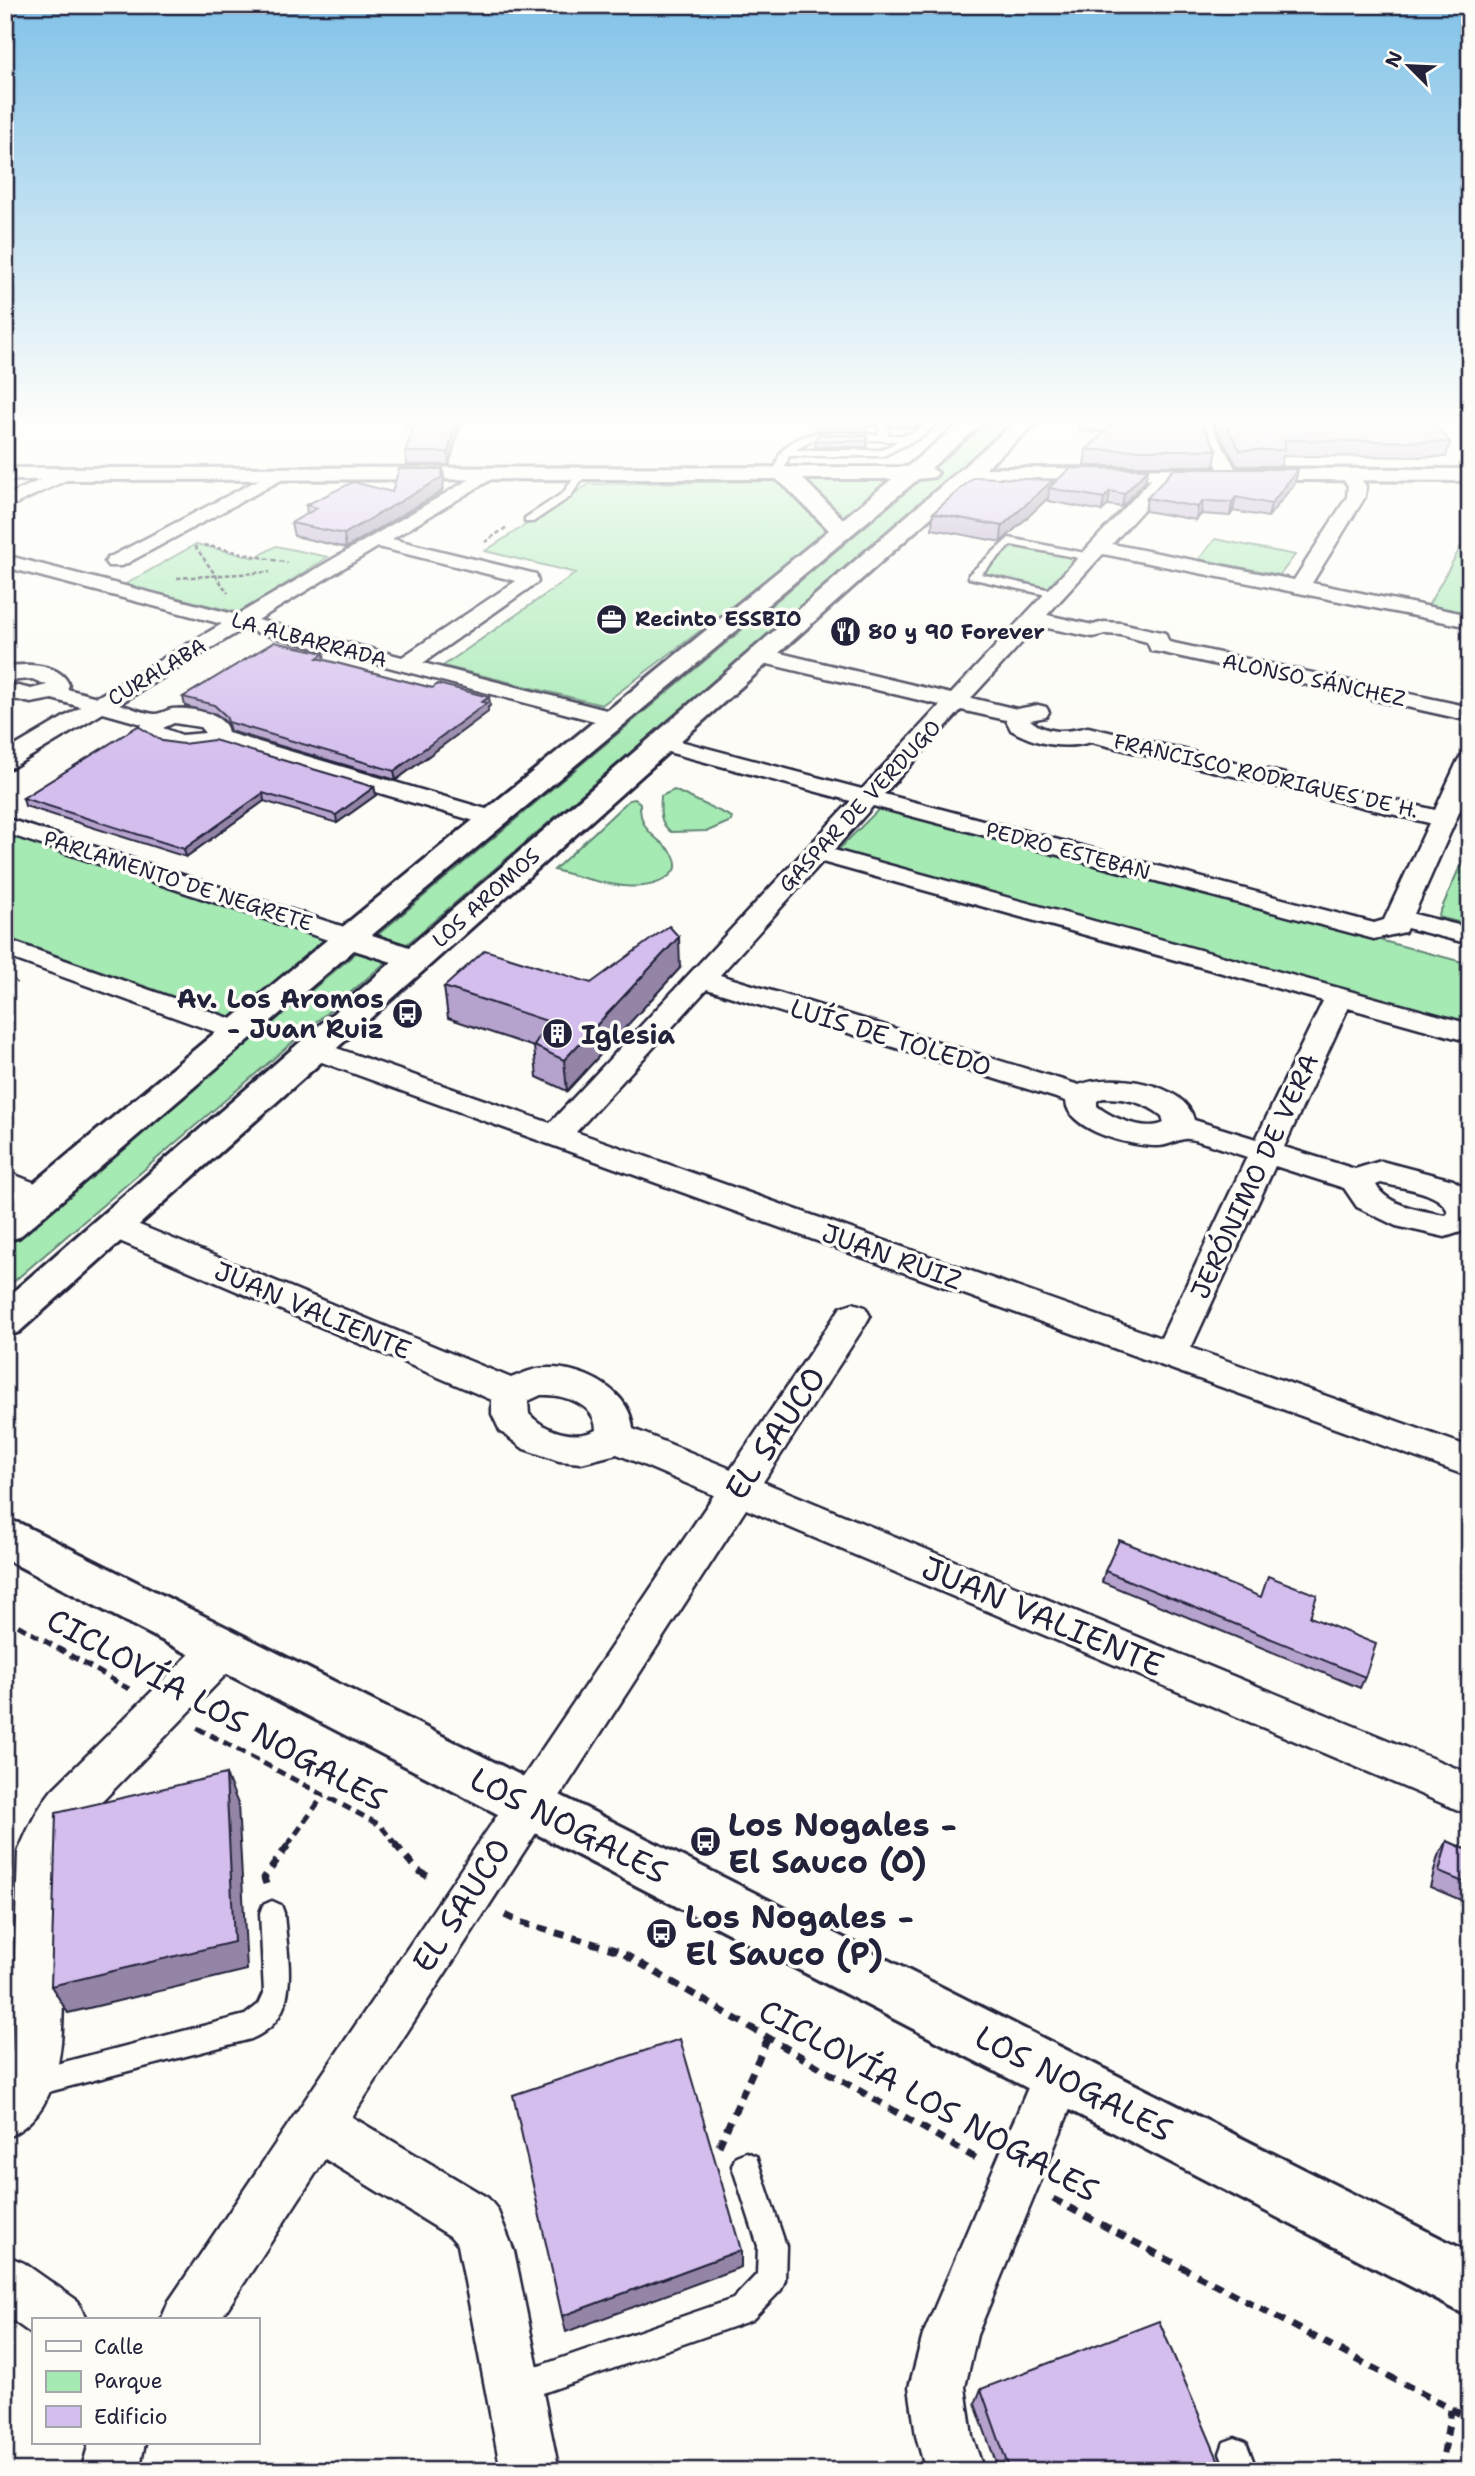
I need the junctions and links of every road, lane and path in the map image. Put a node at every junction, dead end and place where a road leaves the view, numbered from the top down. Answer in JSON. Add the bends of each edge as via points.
{"nodes":[{"id":1,"x":168,"y":534,"type":"edge"},
{"id":2,"x":388,"y":534,"type":"edge"},
{"id":3,"x":498,"y":534,"type":"edge"},
{"id":4,"x":841,"y":534,"type":"edge"},
{"id":5,"x":899,"y":534,"type":"edge"},
{"id":6,"x":1112,"y":534,"type":"edge"},
{"id":7,"x":1333,"y":534,"type":"edge"},
{"id":8,"x":376,"y":541,"type":"junction"},
{"id":9,"x":1095,"y":552,"type":"junction"},
{"id":10,"x":458,"y":560,"type":"junction"},
{"id":11,"x":5,"y":561,"type":"edge"},
{"id":12,"x":115,"y":562,"type":"dead end"},
{"id":13,"x":327,"y":571,"type":"junction"},
{"id":14,"x":215,"y":574,"type":"junction"},
{"id":15,"x":177,"y":578,"type":"dead end"},
{"id":16,"x":1299,"y":587,"type":"junction"},
{"id":17,"x":1056,"y":594,"type":"junction"},
{"id":18,"x":1033,"y":619,"type":"junction"},
{"id":19,"x":1470,"y":621,"type":"edge"},
{"id":20,"x":241,"y":622,"type":"junction"},
{"id":21,"x":760,"y":654,"type":"junction"},
{"id":22,"x":681,"y":664,"type":"junction"},
{"id":23,"x":405,"y":665,"type":"junction"},
{"id":24,"x":5,"y":674,"type":"edge"},
{"id":25,"x":735,"y":677,"type":"junction"},
{"id":26,"x":5,"y":690,"type":"edge"},
{"id":27,"x":53,"y":692,"type":"junction"},
{"id":28,"x":956,"y":702,"type":"junction"},
{"id":29,"x":101,"y":705,"type":"junction"},
{"id":30,"x":1470,"y":714,"type":"edge"},
{"id":31,"x":1017,"y":716,"type":"junction"},
{"id":32,"x":614,"y":719,"type":"junction"},
{"id":33,"x":1088,"y":734,"type":"junction"},
{"id":34,"x":661,"y":743,"type":"junction"},
{"id":35,"x":1470,"y":760,"type":"edge"},
{"id":36,"x":5,"y":762,"type":"edge"},
{"id":37,"x":867,"y":798,"type":"junction"},
{"id":38,"x":494,"y":819,"type":"junction"},
{"id":39,"x":1443,"y":819,"type":"junction"},
{"id":40,"x":5,"y":825,"type":"edge"},
{"id":41,"x":817,"y":853,"type":"junction"},
{"id":42,"x":1399,"y":918,"type":"junction"},
{"id":43,"x":1470,"y":936,"type":"edge"},
{"id":44,"x":350,"y":938,"type":"junction"},
{"id":45,"x":5,"y":947,"type":"edge"},
{"id":46,"x":417,"y":960,"type":"junction"},
{"id":47,"x":701,"y":978,"type":"junction"},
{"id":48,"x":1339,"y":997,"type":"junction"},
{"id":49,"x":239,"y":1031,"type":"junction"},
{"id":50,"x":1470,"y":1034,"type":"edge"},
{"id":51,"x":315,"y":1050,"type":"junction"},
{"id":52,"x":555,"y":1136,"type":"junction"},
{"id":53,"x":1266,"y":1153,"type":"junction"},
{"id":54,"x":5,"y":1182,"type":"edge"},
{"id":55,"x":42,"y":1198,"type":"junction"},
{"id":56,"x":5,"y":1210,"type":"edge"},
{"id":57,"x":1467,"y":1215,"type":"edge"},
{"id":58,"x":115,"y":1226,"type":"junction"},
{"id":59,"x":5,"y":1228,"type":"edge"},
{"id":60,"x":853,"y":1316,"type":"dead end"},
{"id":61,"x":5,"y":1322,"type":"edge"},
{"id":62,"x":1170,"y":1355,"type":"junction"},
{"id":63,"x":511,"y":1393,"type":"junction"},
{"id":64,"x":615,"y":1437,"type":"junction"},
{"id":65,"x":1470,"y":1462,"type":"edge"},
{"id":66,"x":738,"y":1489,"type":"junction"},
{"id":67,"x":5,"y":1537,"type":"edge"},
{"id":68,"x":5,"y":1618,"type":"edge"},
{"id":69,"x":224,"y":1648,"type":"junction"},
{"id":70,"x":165,"y":1710,"type":"junction"},
{"id":71,"x":1470,"y":1795,"type":"edge"},
{"id":72,"x":323,"y":1796,"type":"junction"},
{"id":73,"x":528,"y":1804,"type":"junction"},
{"id":74,"x":468,"y":1896,"type":"junction"},
{"id":75,"x":272,"y":1913,"type":"joint"},
{"id":76,"x":768,"y":2038,"type":"junction"},
{"id":77,"x":1059,"y":2075,"type":"junction"},
{"id":78,"x":16,"y":2099,"type":"edge"},
{"id":79,"x":317,"y":2125,"type":"junction"},
{"id":80,"x":746,"y":2166,"type":"joint"},
{"id":81,"x":1015,"y":2179,"type":"junction"},
{"id":82,"x":5,"y":2282,"type":"edge"},
{"id":83,"x":1470,"y":2286,"type":"edge"},
{"id":84,"x":57,"y":2318,"type":"edge"},
{"id":85,"x":189,"y":2318,"type":"edge"},
{"id":86,"x":514,"y":2388,"type":"junction"},
{"id":87,"x":1451,"y":2409,"type":"junction"},
{"id":88,"x":1470,"y":2419,"type":"edge"},
{"id":89,"x":117,"y":2444,"type":"edge"},
{"id":90,"x":110,"y":2471,"type":"edge"},
{"id":91,"x":530,"y":2471,"type":"edge"},
{"id":92,"x":956,"y":2471,"type":"edge"},
{"id":93,"x":1441,"y":2471,"type":"edge"}],
"edges":[{"from":1,"to":12,"type":"street"},
{"from":2,"to":8,"type":"street","name":"CURALABA"},
{"from":3,"to":10,"type":"path"},
{"from":4,"to":22,"type":"main road"},
{"from":5,"to":21,"type":"main road","name":"LOS AROMOS"},
{"from":6,"to":9,"type":"street","name":"GASPAR DE VERDUGO"},
{"from":7,"to":16,"type":"street"},
{"from":8,"to":10,"type":"street"},
{"from":8,"to":13,"type":"street","name":"CURALABA"},
{"from":9,"to":16,"type":"street"},
{"from":9,"to":17,"type":"street","name":"GASPAR DE VERDUGO"},
{"from":9,"to":17,"type":"lane","via":[[1009,541],[973,576]]},
{"from":10,"to":23,"type":"street","via":[[529,580]]},
{"from":11,"to":20,"type":"street","name":"LA ALBARRADA"},
{"from":13,"to":14,"type":"path"},
{"from":13,"to":14,"type":"path","via":[[190,544]]},
{"from":13,"to":20,"type":"street","name":"CURALABA"},
{"from":14,"to":15,"type":"path"},
{"from":14,"to":20,"type":"path","via":[[238,607]]},
{"from":16,"to":19,"type":"street"},
{"from":17,"to":18,"type":"street","name":"GASPAR DE VERDUGO"},
{"from":18,"to":28,"type":"street","name":"GASPAR DE VERDUGO"},
{"from":18,"to":30,"type":"street","name":"ALONSO SÁNCHEZ","via":[[1093,631],[1105,642],[1142,649],[1159,646]]},
{"from":20,"to":23,"type":"street","name":"LA ALBARRADA"},
{"from":20,"to":29,"type":"street","name":"CURALABA"},
{"from":21,"to":25,"type":"main road","name":"LOS AROMOS"},
{"from":21,"to":28,"type":"street","name":"FRANCISCO RODRIGUES DE H."},
{"from":22,"to":25,"type":"main road"},
{"from":22,"to":32,"type":"main road"},
{"from":23,"to":32,"type":"street","name":"LA ALBARRADA"},
{"from":24,"to":27,"type":"street","via":[[27,671],[47,676],[57,681]]},
{"from":25,"to":34,"type":"main road","name":"LOS AROMOS"},
{"from":26,"to":27,"type":"street","via":[[31,696]]},
{"from":27,"to":29,"type":"street"},
{"from":28,"to":31,"type":"street","name":"FRANCISCO RODRIGUES DE H."},
{"from":28,"to":37,"type":"street","name":"GASPAR DE VERDUGO"},
{"from":29,"to":36,"type":"street","name":"CURALABA"},
{"from":29,"to":38,"type":"street","via":[[155,721],[153,732],[183,742],[215,737]]},
{"from":31,"to":33,"type":"street","name":"FRANCISCO RODRIGUES DE H.","via":[[1019,725],[1031,732],[1070,740]]},
{"from":31,"to":33,"type":"street","name":"FRANCISCO RODRIGUES DE H.","via":[[1039,712],[1062,716],[1084,722]]},
{"from":32,"to":38,"type":"main road"},
{"from":33,"to":39,"type":"street","name":"FRANCISCO RODRIGUES DE H."},
{"from":34,"to":37,"type":"street","name":"PEDRO ESTEBAN"},
{"from":34,"to":46,"type":"main road","name":"LOS AROMOS"},
{"from":35,"to":39,"type":"street"},
{"from":37,"to":41,"type":"street","name":"GASPAR DE VERDUGO"},
{"from":37,"to":42,"type":"street","name":"PEDRO ESTEBAN","via":[[1365,929],[1390,929]]},
{"from":38,"to":44,"type":"main road"},
{"from":39,"to":42,"type":"street"},
{"from":40,"to":44,"type":"street","name":"PARLAMENTO DE NEGRETE"},
{"from":41,"to":47,"type":"street","name":"GASPAR DE VERDUGO"},
{"from":41,"to":48,"type":"street"},
{"from":42,"to":43,"type":"street"},
{"from":44,"to":46,"type":"main road"},
{"from":44,"to":49,"type":"main road"},
{"from":45,"to":49,"type":"street"},
{"from":46,"to":51,"type":"main road","name":"LOS AROMOS"},
{"from":47,"to":52,"type":"street","name":"GASPAR DE VERDUGO"},
{"from":47,"to":53,"type":"street","name":"LUÍS DE TOLEDO","via":[[1082,1096],[1083,1111],[1098,1122],[1147,1136],[1168,1135],[1180,1126]]},
{"from":48,"to":50,"type":"street"},
{"from":48,"to":53,"type":"street","name":"JERÓNIMO DE VERA"},
{"from":49,"to":55,"type":"main road"},
{"from":51,"to":52,"type":"street","name":"JUAN RUIZ"},
{"from":51,"to":58,"type":"main road","name":"LOS AROMOS"},
{"from":52,"to":62,"type":"street","name":"JUAN RUIZ"},
{"from":53,"to":57,"type":"street","via":[[1359,1181],[1363,1197],[1394,1212],[1445,1226]]},
{"from":53,"to":62,"type":"street","name":"JERÓNIMO DE VERA"},
{"from":54,"to":55,"type":"street"},
{"from":55,"to":56,"type":"main road"},
{"from":55,"to":59,"type":"main road"},
{"from":58,"to":61,"type":"main road","name":"LOS AROMOS"},
{"from":58,"to":63,"type":"street","name":"JUAN VALIENTE"},
{"from":60,"to":66,"type":"street","name":"EL SAUCO"},
{"from":62,"to":65,"type":"street","name":"JUAN RUIZ"},
{"from":63,"to":64,"type":"street","via":[[551,1381],[581,1389],[605,1402],[617,1424]]},
{"from":63,"to":64,"type":"street","via":[[509,1406],[516,1425],[544,1441],[580,1449]]},
{"from":64,"to":66,"type":"street","name":"JUAN VALIENTE"},
{"from":66,"to":71,"type":"street","name":"JUAN VALIENTE"},
{"from":66,"to":73,"type":"street","name":"EL SAUCO"},
{"from":67,"to":69,"type":"main road","name":"LOS NOGALES"},
{"from":68,"to":70,"type":"path","name":"CICLOVÍA LOS NOGALES"},
{"from":69,"to":70,"type":"street"},
{"from":69,"to":73,"type":"main road","name":"LOS NOGALES"},
{"from":70,"to":72,"type":"path","name":"CICLOVÍA LOS NOGALES"},
{"from":70,"to":78,"type":"street","via":[[68,1805],[51,1826],[41,1852],[37,2050]]},
{"from":72,"to":74,"type":"path","name":"CICLOVÍA LOS NOGALES","via":[[380,1825],[417,1870]]},
{"from":72,"to":75,"type":"path","via":[[264,1878]]},
{"from":73,"to":74,"type":"street","name":"EL SAUCO"},
{"from":73,"to":77,"type":"main road","name":"LOS NOGALES"},
{"from":74,"to":76,"type":"path","name":"CICLOVÍA LOS NOGALES","via":[[520,1922],[620,1951]]},
{"from":74,"to":79,"type":"street","name":"EL SAUCO"},
{"from":75,"to":78,"type":"lane","via":[[277,1994],[268,2013],[251,2026]]},
{"from":76,"to":80,"type":"path","via":[[719,2146],[725,2163]]},
{"from":76,"to":81,"type":"path","name":"CICLOVÍA LOS NOGALES"},
{"from":77,"to":81,"type":"street"},
{"from":77,"to":83,"type":"main road","name":"LOS NOGALES"},
{"from":79,"to":85,"type":"street","name":"EL SAUCO"},
{"from":79,"to":86,"type":"street","via":[[457,2209],[478,2228],[487,2251]]},
{"from":80,"to":86,"type":"lane","via":[[772,2246],[771,2280],[742,2310]]},
{"from":81,"to":87,"type":"path","name":"CICLOVÍA LOS NOGALES"},
{"from":81,"to":92,"type":"street","via":[[950,2335],[937,2387],[944,2436]]},
{"from":82,"to":84,"type":"street"},
{"from":86,"to":91,"type":"street"},
{"from":87,"to":88,"type":"path","name":"CICLOVÍA LOS NOGALES"},
{"from":87,"to":93,"type":"path"},
{"from":89,"to":90,"type":"street"}]}
